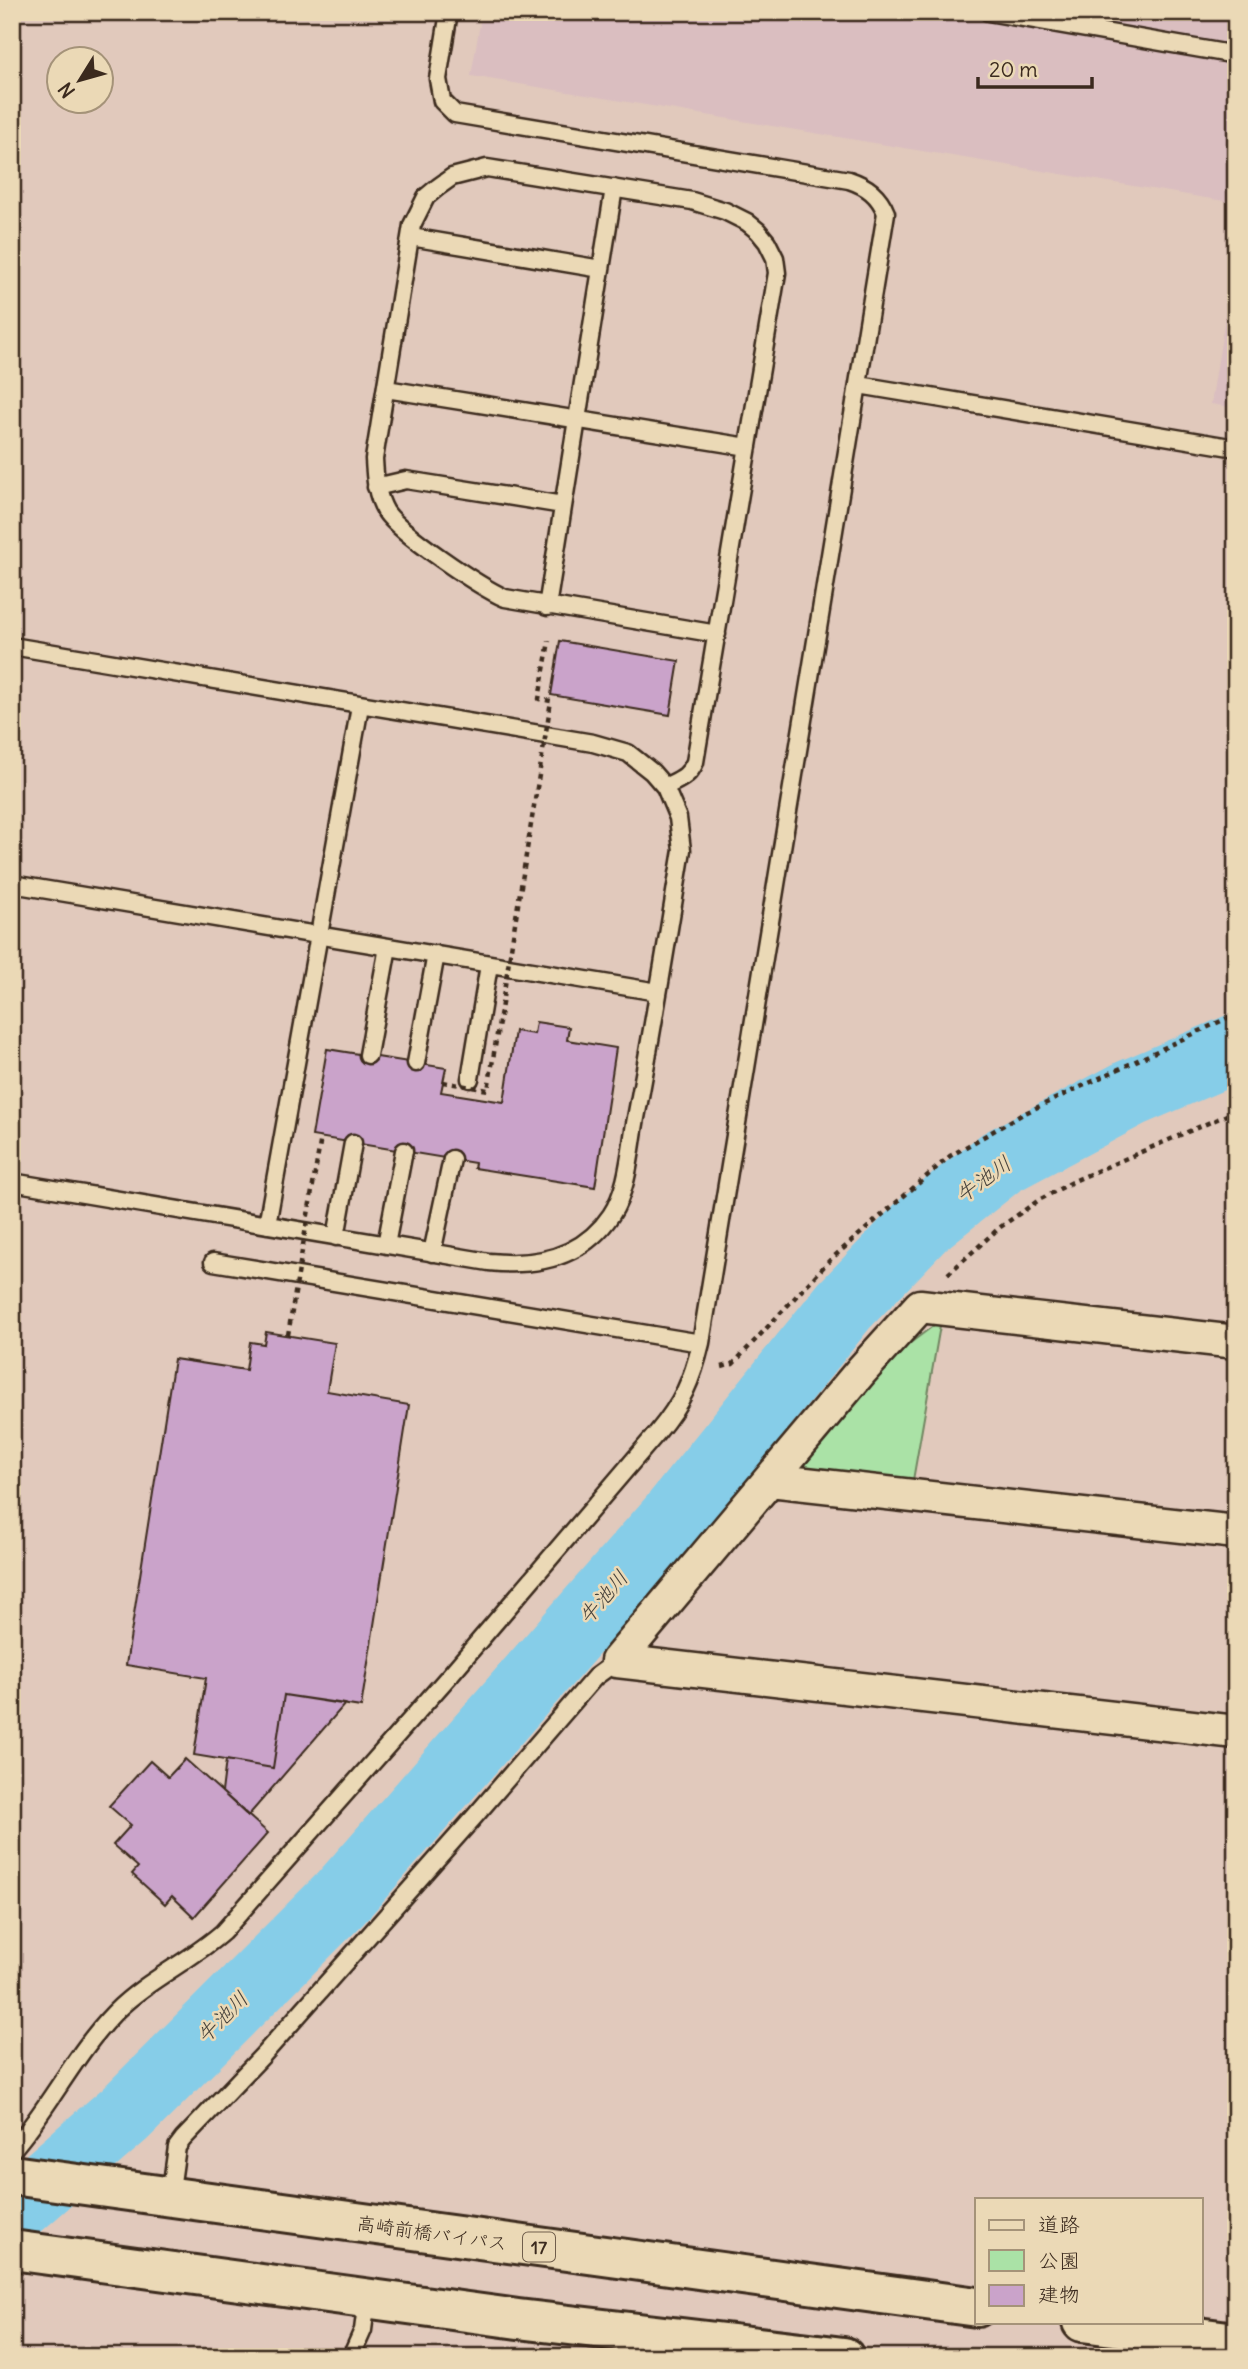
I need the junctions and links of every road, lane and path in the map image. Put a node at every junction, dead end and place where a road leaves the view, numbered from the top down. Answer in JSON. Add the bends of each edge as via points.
{"nodes":[{"id":1,"x":449,"y":12,"type":"edge"},
{"id":2,"x":988,"y":12,"type":"edge"},
{"id":3,"x":1236,"y":55,"type":"edge"},
{"id":4,"x":614,"y":188,"type":"junction"},
{"id":5,"x":411,"y":237,"type":"junction"},
{"id":6,"x":601,"y":269,"type":"junction"},
{"id":7,"x":859,"y":384,"type":"junction"},
{"id":8,"x":386,"y":389,"type":"junction"},
{"id":9,"x":577,"y":420,"type":"junction"},
{"id":10,"x":748,"y":447,"type":"junction"},
{"id":11,"x":1236,"y":448,"type":"edge"},
{"id":12,"x":376,"y":487,"type":"junction"},
{"id":13,"x":563,"y":505,"type":"junction"},
{"id":14,"x":547,"y":607,"type":"junction"},
{"id":15,"x":716,"y":634,"type":"junction"},
{"id":16,"x":549,"y":641,"type":"dead end"},
{"id":17,"x":12,"y":646,"type":"edge"},
{"id":18,"x":360,"y":706,"type":"junction"},
{"id":19,"x":664,"y":787,"type":"junction"},
{"id":20,"x":12,"y":884,"type":"edge"},
{"id":21,"x":319,"y":935,"type":"junction"},
{"id":22,"x":388,"y":947,"type":"junction"},
{"id":23,"x":436,"y":954,"type":"junction"},
{"id":24,"x":489,"y":965,"type":"junction"},
{"id":25,"x":658,"y":992,"type":"junction"},
{"id":26,"x":1236,"y":1014,"type":"edge"},
{"id":27,"x":368,"y":1055,"type":"dead end"},
{"id":28,"x":416,"y":1063,"type":"dead end"},
{"id":29,"x":470,"y":1079,"type":"dead end"},
{"id":30,"x":443,"y":1082,"type":"dead end"},
{"id":31,"x":1236,"y":1111,"type":"edge"},
{"id":32,"x":321,"y":1137,"type":"dead end"},
{"id":33,"x":354,"y":1143,"type":"dead end"},
{"id":34,"x":404,"y":1151,"type":"dead end"},
{"id":35,"x":452,"y":1159,"type":"dead end"},
{"id":36,"x":12,"y":1182,"type":"edge"},
{"id":37,"x":267,"y":1225,"type":"junction"},
{"id":38,"x":336,"y":1237,"type":"junction"},
{"id":39,"x":386,"y":1245,"type":"junction"},
{"id":40,"x":432,"y":1252,"type":"junction"},
{"id":41,"x":213,"y":1262,"type":"dead end"},
{"id":42,"x":920,"y":1306,"type":"junction"},
{"id":43,"x":288,"y":1335,"type":"dead end"},
{"id":44,"x":1236,"y":1342,"type":"edge"},
{"id":45,"x":701,"y":1343,"type":"junction"},
{"id":46,"x":694,"y":1374,"type":"junction"},
{"id":47,"x":770,"y":1480,"type":"junction"},
{"id":48,"x":1236,"y":1532,"type":"edge"},
{"id":49,"x":617,"y":1661,"type":"junction"},
{"id":50,"x":1236,"y":1732,"type":"edge"},
{"id":51,"x":14,"y":2167,"type":"edge"},
{"id":52,"x":170,"y":2197,"type":"junction"},
{"id":53,"x":21,"y":2256,"type":"edge"},
{"id":54,"x":367,"y":2299,"type":"junction"},
{"id":55,"x":975,"y":2307,"type":"edge"},
{"id":56,"x":1097,"y":2324,"type":"edge"},
{"id":57,"x":1236,"y":2343,"type":"edge"},
{"id":58,"x":351,"y":2357,"type":"edge"},
{"id":59,"x":844,"y":2357,"type":"edge"}],
"edges":[{"from":1,"to":7,"type":"lane","via":[[438,79],[442,101],[455,114],[849,180],[872,191],[886,213]]},
{"from":2,"to":3,"type":"lane"},
{"from":4,"to":5,"type":"lane","via":[[486,168],[471,171],[452,177],[426,197]]},
{"from":4,"to":6,"type":"lane"},
{"from":4,"to":10,"type":"lane","via":[[725,211],[747,222],[767,242],[777,273]]},
{"from":5,"to":6,"type":"lane"},
{"from":5,"to":8,"type":"lane"},
{"from":6,"to":9,"type":"lane"},
{"from":7,"to":11,"type":"lane"},
{"from":7,"to":45,"type":"lane"},
{"from":8,"to":9,"type":"lane"},
{"from":8,"to":12,"type":"lane","via":[[374,459]]},
{"from":9,"to":10,"type":"lane"},
{"from":9,"to":13,"type":"lane"},
{"from":10,"to":15,"type":"lane"},
{"from":12,"to":13,"type":"lane","via":[[406,480]]},
{"from":12,"to":14,"type":"lane","via":[[392,519],[480,586],[505,598]]},
{"from":13,"to":14,"type":"lane"},
{"from":14,"to":15,"type":"lane"},
{"from":15,"to":19,"type":"lane","via":[[695,762],[685,777]]},
{"from":16,"to":30,"type":"path","bridge":true,"via":[[539,699],[551,701],[488,1090]]},
{"from":17,"to":18,"type":"lane"},
{"from":18,"to":19,"type":"lane","via":[[616,749],[638,760]]},
{"from":18,"to":21,"type":"lane"},
{"from":19,"to":25,"type":"lane","via":[[678,818],[682,850]]},
{"from":20,"to":21,"type":"lane"},
{"from":21,"to":22,"type":"lane"},
{"from":21,"to":37,"type":"lane"},
{"from":22,"to":23,"type":"lane"},
{"from":22,"to":27,"type":"lane"},
{"from":23,"to":24,"type":"lane"},
{"from":23,"to":28,"type":"lane"},
{"from":24,"to":25,"type":"lane"},
{"from":24,"to":29,"type":"lane"},
{"from":25,"to":40,"type":"lane","via":[[621,1195],[610,1216],[572,1251],[552,1259],[512,1264]]},
{"from":26,"to":46,"type":"path","via":[[1023,1114],[950,1156],[830,1260],[733,1364]]},
{"from":31,"to":42,"type":"path","via":[[1039,1200],[965,1258]]},
{"from":32,"to":43,"type":"path","bridge":true},
{"from":33,"to":38,"type":"lane"},
{"from":34,"to":39,"type":"lane"},
{"from":35,"to":40,"type":"lane"},
{"from":36,"to":37,"type":"lane"},
{"from":37,"to":38,"type":"lane"},
{"from":38,"to":39,"type":"lane"},
{"from":39,"to":40,"type":"lane"},
{"from":41,"to":45,"type":"lane"},
{"from":42,"to":44,"type":"street"},
{"from":42,"to":47,"type":"street"},
{"from":45,"to":46,"type":"lane"},
{"from":46,"to":51,"type":"lane","via":[[666,1423],[223,1932],[137,1994],[99,2030]]},
{"from":47,"to":48,"type":"street"},
{"from":47,"to":49,"type":"street"},
{"from":49,"to":50,"type":"street"},
{"from":49,"to":52,"type":"lane","via":[[595,1677],[263,2056],[183,2139],[177,2147]]},
{"from":51,"to":52,"type":"highway","name":"高崎前橋バイパス","number":"17","via":[[100,2188]]},
{"from":52,"to":55,"type":"highway","name":"高崎前橋バイパス","number":"17"},
{"from":53,"to":54,"type":"highway"},
{"from":54,"to":58,"type":"lane","via":[[363,2330]]},
{"from":54,"to":59,"type":"highway"},
{"from":56,"to":57,"type":"highway"}]}
